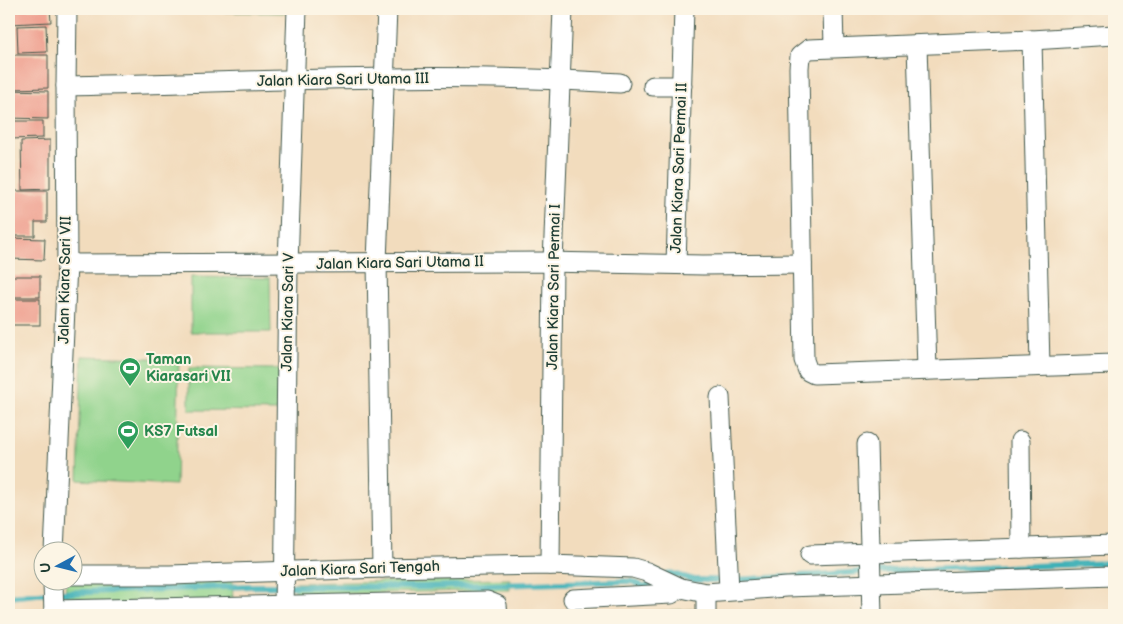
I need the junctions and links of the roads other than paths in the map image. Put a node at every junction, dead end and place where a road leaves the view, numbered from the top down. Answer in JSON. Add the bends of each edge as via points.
{"nodes":[{"id":1,"x":67,"y":9,"type":"edge"},
{"id":2,"x":297,"y":9,"type":"edge"},
{"id":3,"x":387,"y":9,"type":"edge"},
{"id":4,"x":563,"y":9,"type":"edge"},
{"id":5,"x":684,"y":9,"type":"edge"},
{"id":6,"x":833,"y":9,"type":"edge"},
{"id":7,"x":1114,"y":35,"type":"edge"},
{"id":8,"x":1032,"y":40,"type":"junction"},
{"id":9,"x":917,"y":45,"type":"junction"},
{"id":10,"x":834,"y":47,"type":"junction"},
{"id":11,"x":384,"y":77,"type":"junction"},
{"id":12,"x":560,"y":79,"type":"junction"},
{"id":13,"x":296,"y":81,"type":"junction"},
{"id":14,"x":620,"y":83,"type":"dead end"},
{"id":15,"x":66,"y":86,"type":"junction"},
{"id":16,"x":652,"y":86,"type":"dead end"},
{"id":17,"x":682,"y":86,"type":"junction"},
{"id":18,"x":377,"y":262,"type":"junction"},
{"id":19,"x":554,"y":262,"type":"junction"},
{"id":20,"x":67,"y":264,"type":"junction"},
{"id":21,"x":288,"y":264,"type":"junction"},
{"id":22,"x":676,"y":264,"type":"junction"},
{"id":23,"x":802,"y":264,"type":"junction"},
{"id":24,"x":1114,"y":364,"type":"edge"},
{"id":25,"x":1040,"y":366,"type":"junction"},
{"id":26,"x":927,"y":370,"type":"junction"},
{"id":27,"x":720,"y":398,"type":"dead end"},
{"id":28,"x":1020,"y":441,"type":"dead end"},
{"id":29,"x":867,"y":444,"type":"dead end"},
{"id":30,"x":54,"y":542,"type":"edge"},
{"id":31,"x":1114,"y":545,"type":"edge"},
{"id":32,"x":1021,"y":548,"type":"junction"},
{"id":33,"x":810,"y":555,"type":"dead end"},
{"id":34,"x":550,"y":565,"type":"junction"},
{"id":35,"x":382,"y":568,"type":"junction"},
{"id":36,"x":871,"y":572,"type":"junction"},
{"id":37,"x":82,"y":575,"type":"edge"},
{"id":38,"x":1114,"y":576,"type":"edge"},
{"id":39,"x":673,"y":585,"type":"junction"},
{"id":40,"x":729,"y":590,"type":"junction"},
{"id":41,"x":285,"y":593,"type":"edge"},
{"id":42,"x":706,"y":593,"type":"junction"},
{"id":43,"x":53,"y":598,"type":"edge"},
{"id":44,"x":573,"y":599,"type":"dead end"},
{"id":45,"x":493,"y":608,"type":"edge"},
{"id":46,"x":402,"y":609,"type":"edge"},
{"id":47,"x":172,"y":612,"type":"edge"},
{"id":48,"x":706,"y":615,"type":"edge"},
{"id":49,"x":872,"y":615,"type":"edge"}],
"edges":[{"from":1,"to":15,"type":"street","name":"Jalan Kiara Sari VII"},
{"from":2,"to":13,"type":"street","name":"Jalan Kiara Sari V"},
{"from":3,"to":11,"type":"street"},
{"from":4,"to":12,"type":"street","name":"Jalan Kiara Sari Permai I"},
{"from":5,"to":17,"type":"street","name":"Jalan Kiara Sari Permai II"},
{"from":6,"to":10,"type":"street"},
{"from":7,"to":8,"type":"street"},
{"from":8,"to":9,"type":"street"},
{"from":8,"to":25,"type":"street"},
{"from":9,"to":10,"type":"street"},
{"from":9,"to":26,"type":"street"},
{"from":10,"to":23,"type":"street","via":[[809,49],[800,56]]},
{"from":11,"to":12,"type":"street","name":"Jalan Kiara Sari Utama III"},
{"from":11,"to":13,"type":"street","name":"Jalan Kiara Sari Utama III"},
{"from":11,"to":18,"type":"street"},
{"from":12,"to":14,"type":"street","name":"Jalan Kiara Sari Utama III"},
{"from":12,"to":19,"type":"street","name":"Jalan Kiara Sari Permai I"},
{"from":13,"to":15,"type":"street","name":"Jalan Kiara Sari Utama III"},
{"from":13,"to":21,"type":"street","name":"Jalan Kiara Sari V"},
{"from":15,"to":20,"type":"street","name":"Jalan Kiara Sari VII"},
{"from":16,"to":17,"type":"street"},
{"from":17,"to":22,"type":"street","name":"Jalan Kiara Sari Permai II"},
{"from":18,"to":19,"type":"street","name":"Jalan Kiara Sari Utama II"},
{"from":18,"to":21,"type":"street","name":"Jalan Kiara Sari Utama II"},
{"from":18,"to":35,"type":"street"},
{"from":19,"to":22,"type":"street","name":"Jalan Kiara Sari Permai II"},
{"from":19,"to":34,"type":"street","name":"Jalan Kiara Sari Permai I"},
{"from":20,"to":21,"type":"street","name":"Jalan Kiara Sari Utama II"},
{"from":20,"to":30,"type":"street","name":"Jalan Kiara Sari VII"},
{"from":21,"to":41,"type":"street","name":"Jalan Kiara Sari V"},
{"from":22,"to":23,"type":"street"},
{"from":23,"to":26,"type":"street","via":[[804,360],[808,371],[814,374]]},
{"from":24,"to":25,"type":"street"},
{"from":25,"to":26,"type":"street"},
{"from":27,"to":40,"type":"street"},
{"from":28,"to":32,"type":"street"},
{"from":29,"to":36,"type":"street"},
{"from":31,"to":32,"type":"street"},
{"from":32,"to":36,"type":"street"},
{"from":33,"to":36,"type":"street"},
{"from":34,"to":35,"type":"street","name":"Jalan Kiara Sari Tengah"},
{"from":34,"to":39,"type":"street","name":"Jalan Kiara Sari Tengah","via":[[633,568]]},
{"from":35,"to":41,"type":"street","name":"Jalan Kiara Sari Tengah"},
{"from":36,"to":38,"type":"street"},
{"from":36,"to":40,"type":"street","via":[[787,587]]},
{"from":36,"to":49,"type":"street"},
{"from":37,"to":41,"type":"street","name":"Jalan Kiara Sari Tengah","via":[[170,575]]},
{"from":39,"to":42,"type":"street"},
{"from":39,"to":44,"type":"street","via":[[671,594]]},
{"from":40,"to":42,"type":"street"},
{"from":41,"to":46,"type":"street","name":"Jalan Kiara Sari Tengah"},
{"from":41,"to":47,"type":"street","name":"Jalan Kiara Sari Tengah"},
{"from":42,"to":48,"type":"street"},
{"from":43,"to":47,"type":"street","name":"Jalan Kiara Sari Tengah"},
{"from":45,"to":46,"type":"street","name":"Jalan Kiara Sari Tengah"}]}
